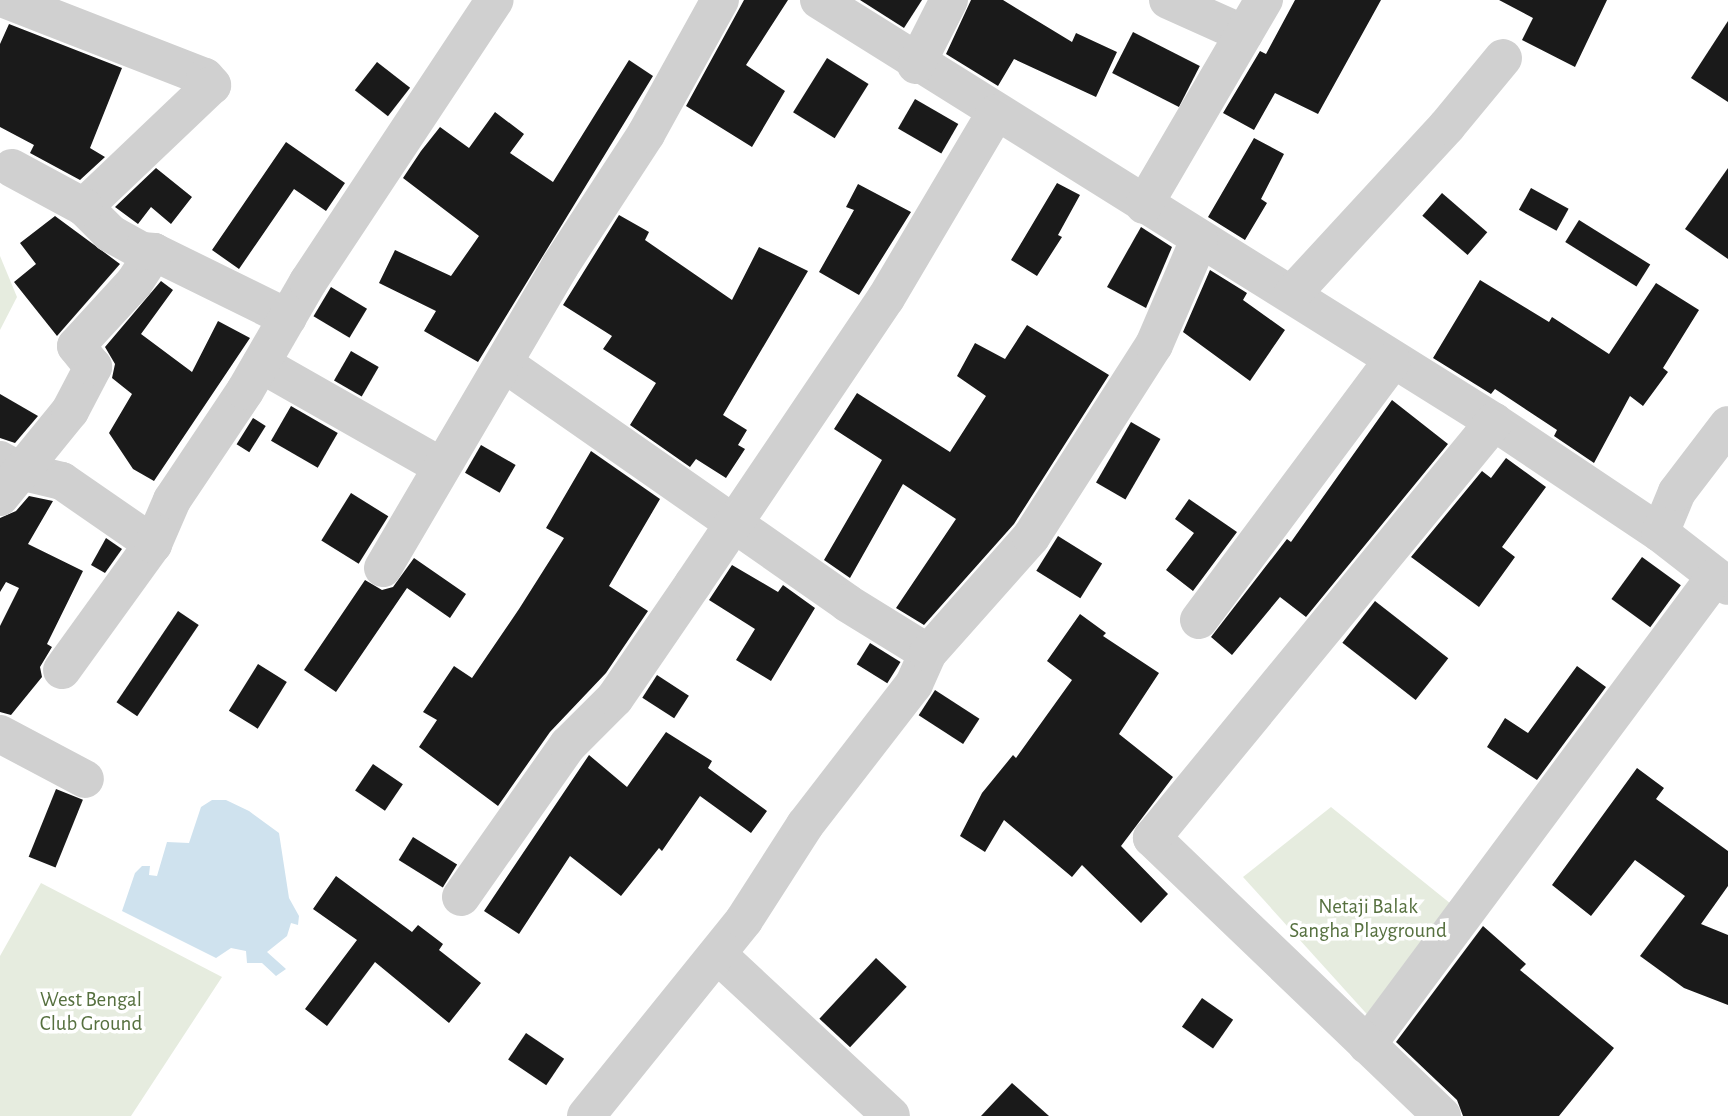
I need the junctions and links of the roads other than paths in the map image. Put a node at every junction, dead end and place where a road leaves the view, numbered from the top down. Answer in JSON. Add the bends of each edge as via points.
{"nodes":[{"id":1,"x":7,"y":0,"type":"edge"},
{"id":2,"x":495,"y":0,"type":"edge"},
{"id":3,"x":720,"y":0,"type":"edge"},
{"id":4,"x":819,"y":0,"type":"edge"},
{"id":5,"x":949,"y":0,"type":"edge"},
{"id":6,"x":1168,"y":0,"type":"edge"},
{"id":7,"x":1264,"y":0,"type":"edge"},
{"id":8,"x":1244,"y":34,"type":"junction"},
{"id":9,"x":1503,"y":58,"type":"dead end"},
{"id":10,"x":916,"y":65,"type":"junction"},
{"id":11,"x":995,"y":114,"type":"junction"},
{"id":12,"x":12,"y":168,"type":"dead end"},
{"id":13,"x":1144,"y":205,"type":"junction"},
{"id":14,"x":84,"y":207,"type":"junction"},
{"id":15,"x":1199,"y":240,"type":"junction"},
{"id":16,"x":154,"y":252,"type":"junction"},
{"id":17,"x":1293,"y":293,"type":"junction"},
{"id":18,"x":288,"y":318,"type":"junction"},
{"id":19,"x":1392,"y":361,"type":"junction"},
{"id":20,"x":261,"y":364,"type":"junction"},
{"id":21,"x":505,"y":364,"type":"junction"},
{"id":22,"x":1494,"y":422,"type":"junction"},
{"id":23,"x":1728,"y":425,"type":"edge"},
{"id":24,"x":442,"y":467,"type":"junction"},
{"id":25,"x":7,"y":476,"type":"edge"},
{"id":26,"x":734,"y":521,"type":"junction"},
{"id":27,"x":1660,"y":533,"type":"junction"},
{"id":28,"x":153,"y":544,"type":"junction"},
{"id":29,"x":383,"y":568,"type":"dead end"},
{"id":30,"x":1721,"y":581,"type":"edge"},
{"id":31,"x":1199,"y":620,"type":"dead end"},
{"id":32,"x":928,"y":653,"type":"junction"},
{"id":33,"x":62,"y":670,"type":"dead end"},
{"id":34,"x":0,"y":734,"type":"edge"},
{"id":35,"x":85,"y":779,"type":"dead end"},
{"id":36,"x":461,"y":897,"type":"dead end"},
{"id":37,"x":718,"y":955,"type":"junction"},
{"id":38,"x":1367,"y":1045,"type":"junction"},
{"id":39,"x":586,"y":1116,"type":"edge"},
{"id":40,"x":891,"y":1116,"type":"edge"},
{"id":41,"x":1442,"y":1116,"type":"edge"}],
"edges":[{"from":1,"to":14,"type":"street","via":[[194,72],[212,85]]},
{"from":2,"to":18,"type":"street"},
{"from":3,"to":21,"type":"street","via":[[646,134]]},
{"from":4,"to":10,"type":"street"},
{"from":5,"to":10,"type":"street"},
{"from":6,"to":8,"type":"street"},
{"from":7,"to":8,"type":"street"},
{"from":8,"to":13,"type":"street"},
{"from":9,"to":17,"type":"street","via":[[1447,126]]},
{"from":10,"to":11,"type":"street"},
{"from":11,"to":13,"type":"street"},
{"from":11,"to":26,"type":"street","via":[[886,298]]},
{"from":12,"to":14,"type":"street"},
{"from":13,"to":15,"type":"street"},
{"from":14,"to":16,"type":"street","via":[[110,233],[142,251]]},
{"from":15,"to":17,"type":"street"},
{"from":15,"to":32,"type":"street","via":[[1154,345],[1080,463],[1031,537]]},
{"from":16,"to":18,"type":"street"},
{"from":16,"to":25,"type":"street","via":[[134,283],[76,346],[93,367],[70,411]]},
{"from":17,"to":19,"type":"street"},
{"from":18,"to":20,"type":"street"},
{"from":19,"to":22,"type":"street"},
{"from":19,"to":31,"type":"street"},
{"from":20,"to":24,"type":"street"},
{"from":20,"to":28,"type":"street","via":[[172,500]]},
{"from":21,"to":24,"type":"street"},
{"from":21,"to":26,"type":"street"},
{"from":22,"to":27,"type":"street"},
{"from":22,"to":38,"type":"street","via":[[1152,838]]},
{"from":23,"to":27,"type":"street","via":[[1678,492]]},
{"from":24,"to":29,"type":"street"},
{"from":25,"to":28,"type":"street","via":[[62,481]]},
{"from":26,"to":32,"type":"street","via":[[847,603]]},
{"from":26,"to":36,"type":"street","via":[[615,698],[568,745]]},
{"from":27,"to":30,"type":"street"},
{"from":28,"to":33,"type":"street"},
{"from":30,"to":38,"type":"street"},
{"from":32,"to":37,"type":"street","via":[[914,684],[805,825]]},
{"from":34,"to":35,"type":"street"},
{"from":37,"to":39,"type":"street"},
{"from":37,"to":40,"type":"street"},
{"from":38,"to":41,"type":"street"}]}
